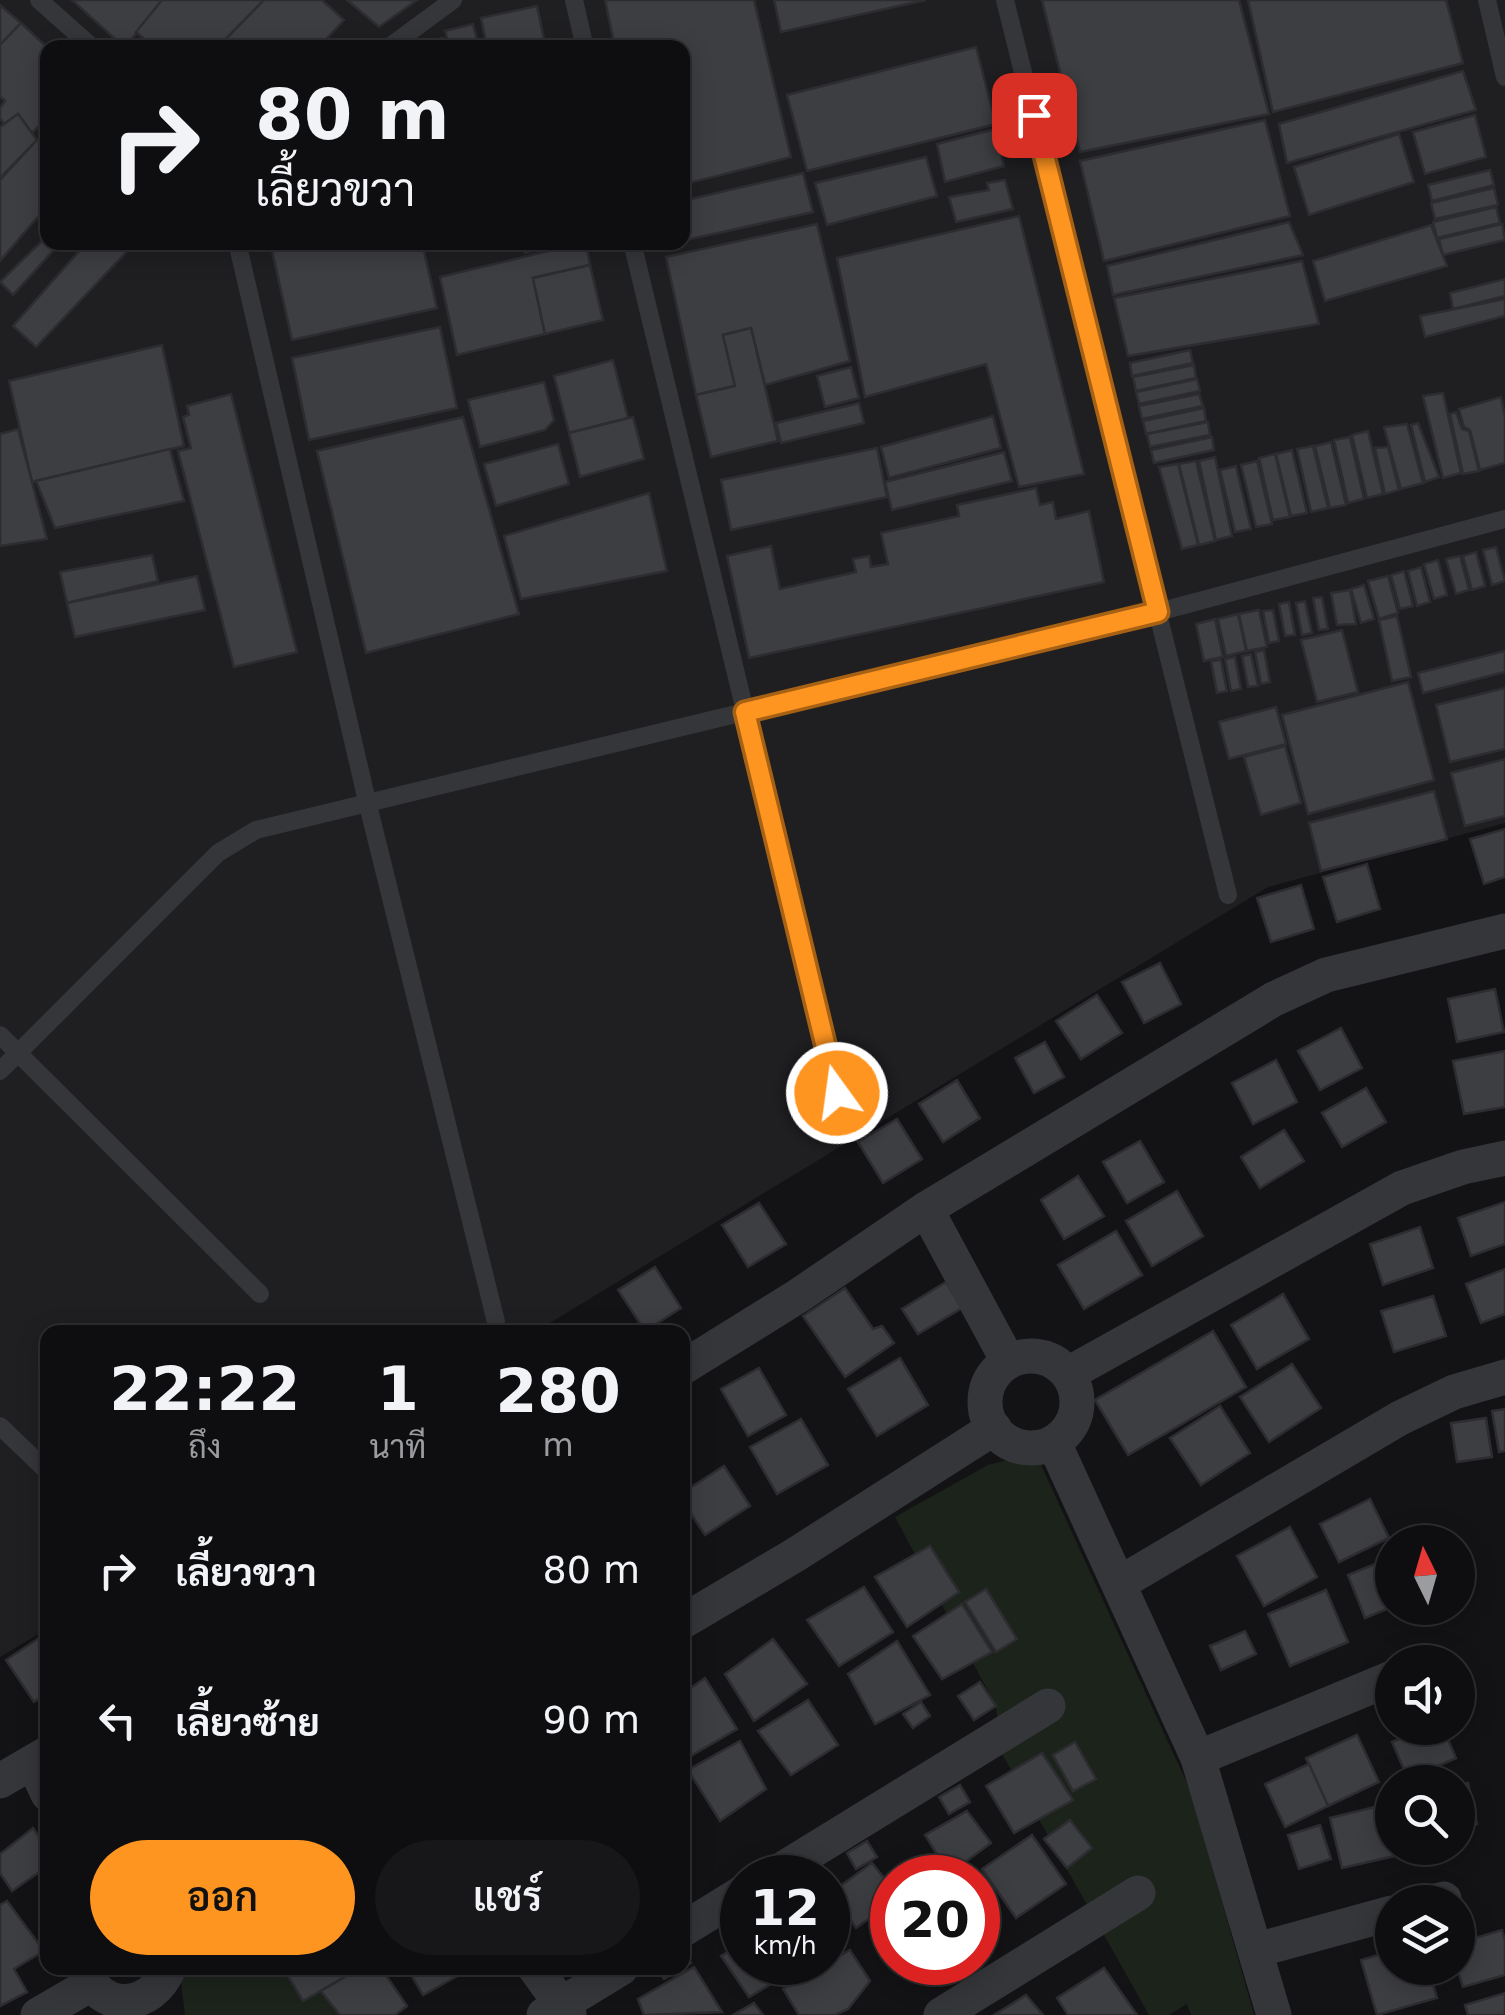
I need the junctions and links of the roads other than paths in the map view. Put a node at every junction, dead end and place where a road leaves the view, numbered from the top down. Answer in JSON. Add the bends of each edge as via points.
{"nodes":[{"id":1,"x":40,"y":0,"type":"edge"},
{"id":2,"x":453,"y":0,"type":"edge"},
{"id":3,"x":574,"y":0,"type":"edge"},
{"id":4,"x":1005,"y":0,"type":"edge"},
{"id":5,"x":1487,"y":0,"type":"edge"},
{"id":6,"x":84,"y":40,"type":"edge"},
{"id":7,"x":399,"y":40,"type":"edge"},
{"id":8,"x":584,"y":40,"type":"edge"},
{"id":9,"x":1505,"y":77,"type":"edge"},
{"id":10,"x":239,"y":250,"type":"edge"},
{"id":11,"x":634,"y":250,"type":"edge"},
{"id":12,"x":1505,"y":519,"type":"edge"},
{"id":13,"x":1158,"y":612,"type":"junction"},
{"id":14,"x":745,"y":712,"type":"junction"},
{"id":15,"x":367,"y":801,"type":"junction"},
{"id":16,"x":1228,"y":895,"type":"dead end"},
{"id":17,"x":1505,"y":931,"type":"edge"},
{"id":18,"x":0,"y":1034,"type":"edge"},
{"id":19,"x":19,"y":1052,"type":"junction"},
{"id":20,"x":0,"y":1071,"type":"edge"},
{"id":21,"x":837,"y":1093,"type":"dead end"},
{"id":22,"x":1505,"y":1158,"type":"edge"},
{"id":23,"x":926,"y":1209,"type":"junction"},
{"id":24,"x":260,"y":1294,"type":"dead end"},
{"id":25,"x":496,"y":1322,"type":"dead end"},
{"id":26,"x":1008,"y":1362,"type":"junction"},
{"id":27,"x":690,"y":1363,"type":"edge"},
{"id":28,"x":1068,"y":1374,"type":"junction"},
{"id":29,"x":1505,"y":1377,"type":"edge"},
{"id":30,"x":0,"y":1426,"type":"edge"},
{"id":31,"x":994,"y":1428,"type":"junction"},
{"id":32,"x":1054,"y":1443,"type":"junction"},
{"id":33,"x":40,"y":1464,"type":"edge"},
{"id":34,"x":1120,"y":1583,"type":"junction"},
{"id":35,"x":690,"y":1617,"type":"edge"},
{"id":36,"x":1375,"y":1685,"type":"edge"},
{"id":37,"x":1048,"y":1706,"type":"dead end"},
{"id":38,"x":1198,"y":1758,"type":"junction"},
{"id":39,"x":40,"y":1770,"type":"edge"},
{"id":40,"x":0,"y":1781,"type":"edge"},
{"id":41,"x":805,"y":1855,"type":"edge"},
{"id":42,"x":1138,"y":1893,"type":"dead end"},
{"id":43,"x":720,"y":1907,"type":"edge"},
{"id":44,"x":1375,"y":1918,"type":"edge"},
{"id":45,"x":690,"y":1925,"type":"edge"},
{"id":46,"x":1257,"y":1950,"type":"junction"},
{"id":47,"x":166,"y":1975,"type":"edge"},
{"id":48,"x":539,"y":1975,"type":"edge"},
{"id":49,"x":611,"y":1975,"type":"edge"},
{"id":50,"x":87,"y":1976,"type":"edge"},
{"id":51,"x":149,"y":2006,"type":"edge"},
{"id":52,"x":558,"y":2011,"type":"edge"},
{"id":53,"x":38,"y":2015,"type":"edge"},
{"id":54,"x":940,"y":2015,"type":"edge"},
{"id":55,"x":1274,"y":2015,"type":"edge"}],
"edges":[{"from":1,"to":6,"type":"lane"},
{"from":2,"to":7,"type":"lane"},
{"from":3,"to":8,"type":"lane"},
{"from":4,"to":13,"type":"lane"},
{"from":5,"to":9,"type":"lane"},
{"from":10,"to":15,"type":"lane"},
{"from":11,"to":14,"type":"lane"},
{"from":12,"to":13,"type":"lane"},
{"from":13,"to":14,"type":"lane"},
{"from":13,"to":16,"type":"lane"},
{"from":14,"to":15,"type":"lane"},
{"from":14,"to":21,"type":"lane"},
{"from":15,"to":19,"type":"lane","via":[[256,830],[218,853]]},
{"from":15,"to":25,"type":"lane"},
{"from":17,"to":23,"type":"street","via":[[1326,975],[1274,999]]},
{"from":18,"to":19,"type":"lane"},
{"from":19,"to":20,"type":"lane"},
{"from":19,"to":24,"type":"lane"},
{"from":22,"to":28,"type":"street","via":[[1402,1188]]},
{"from":23,"to":26,"type":"street"},
{"from":23,"to":27,"type":"street"},
{"from":26,"to":28,"type":"street","via":[[1046,1358]]},
{"from":26,"to":31,"type":"street","via":[[986,1392]]},
{"from":28,"to":32,"type":"street","via":[[1078,1402],[1073,1421]]},
{"from":29,"to":34,"type":"street","via":[[1400,1418]]},
{"from":30,"to":33,"type":"lane"},
{"from":31,"to":32,"type":"street","via":[[1026,1447]]},
{"from":31,"to":35,"type":"street"},
{"from":32,"to":34,"type":"street"},
{"from":34,"to":38,"type":"street"},
{"from":36,"to":38,"type":"street"},
{"from":37,"to":41,"type":"street"},
{"from":38,"to":46,"type":"street"},
{"from":39,"to":40,"type":"street"},
{"from":42,"to":54,"type":"street"},
{"from":43,"to":45,"type":"street"},
{"from":44,"to":46,"type":"street"},
{"from":46,"to":55,"type":"street"},
{"from":47,"to":51,"type":"street"},
{"from":48,"to":52,"type":"street"},
{"from":49,"to":52,"type":"street"},
{"from":50,"to":51,"type":"street","via":[[106,1997]]},
{"from":50,"to":53,"type":"street"}]}
